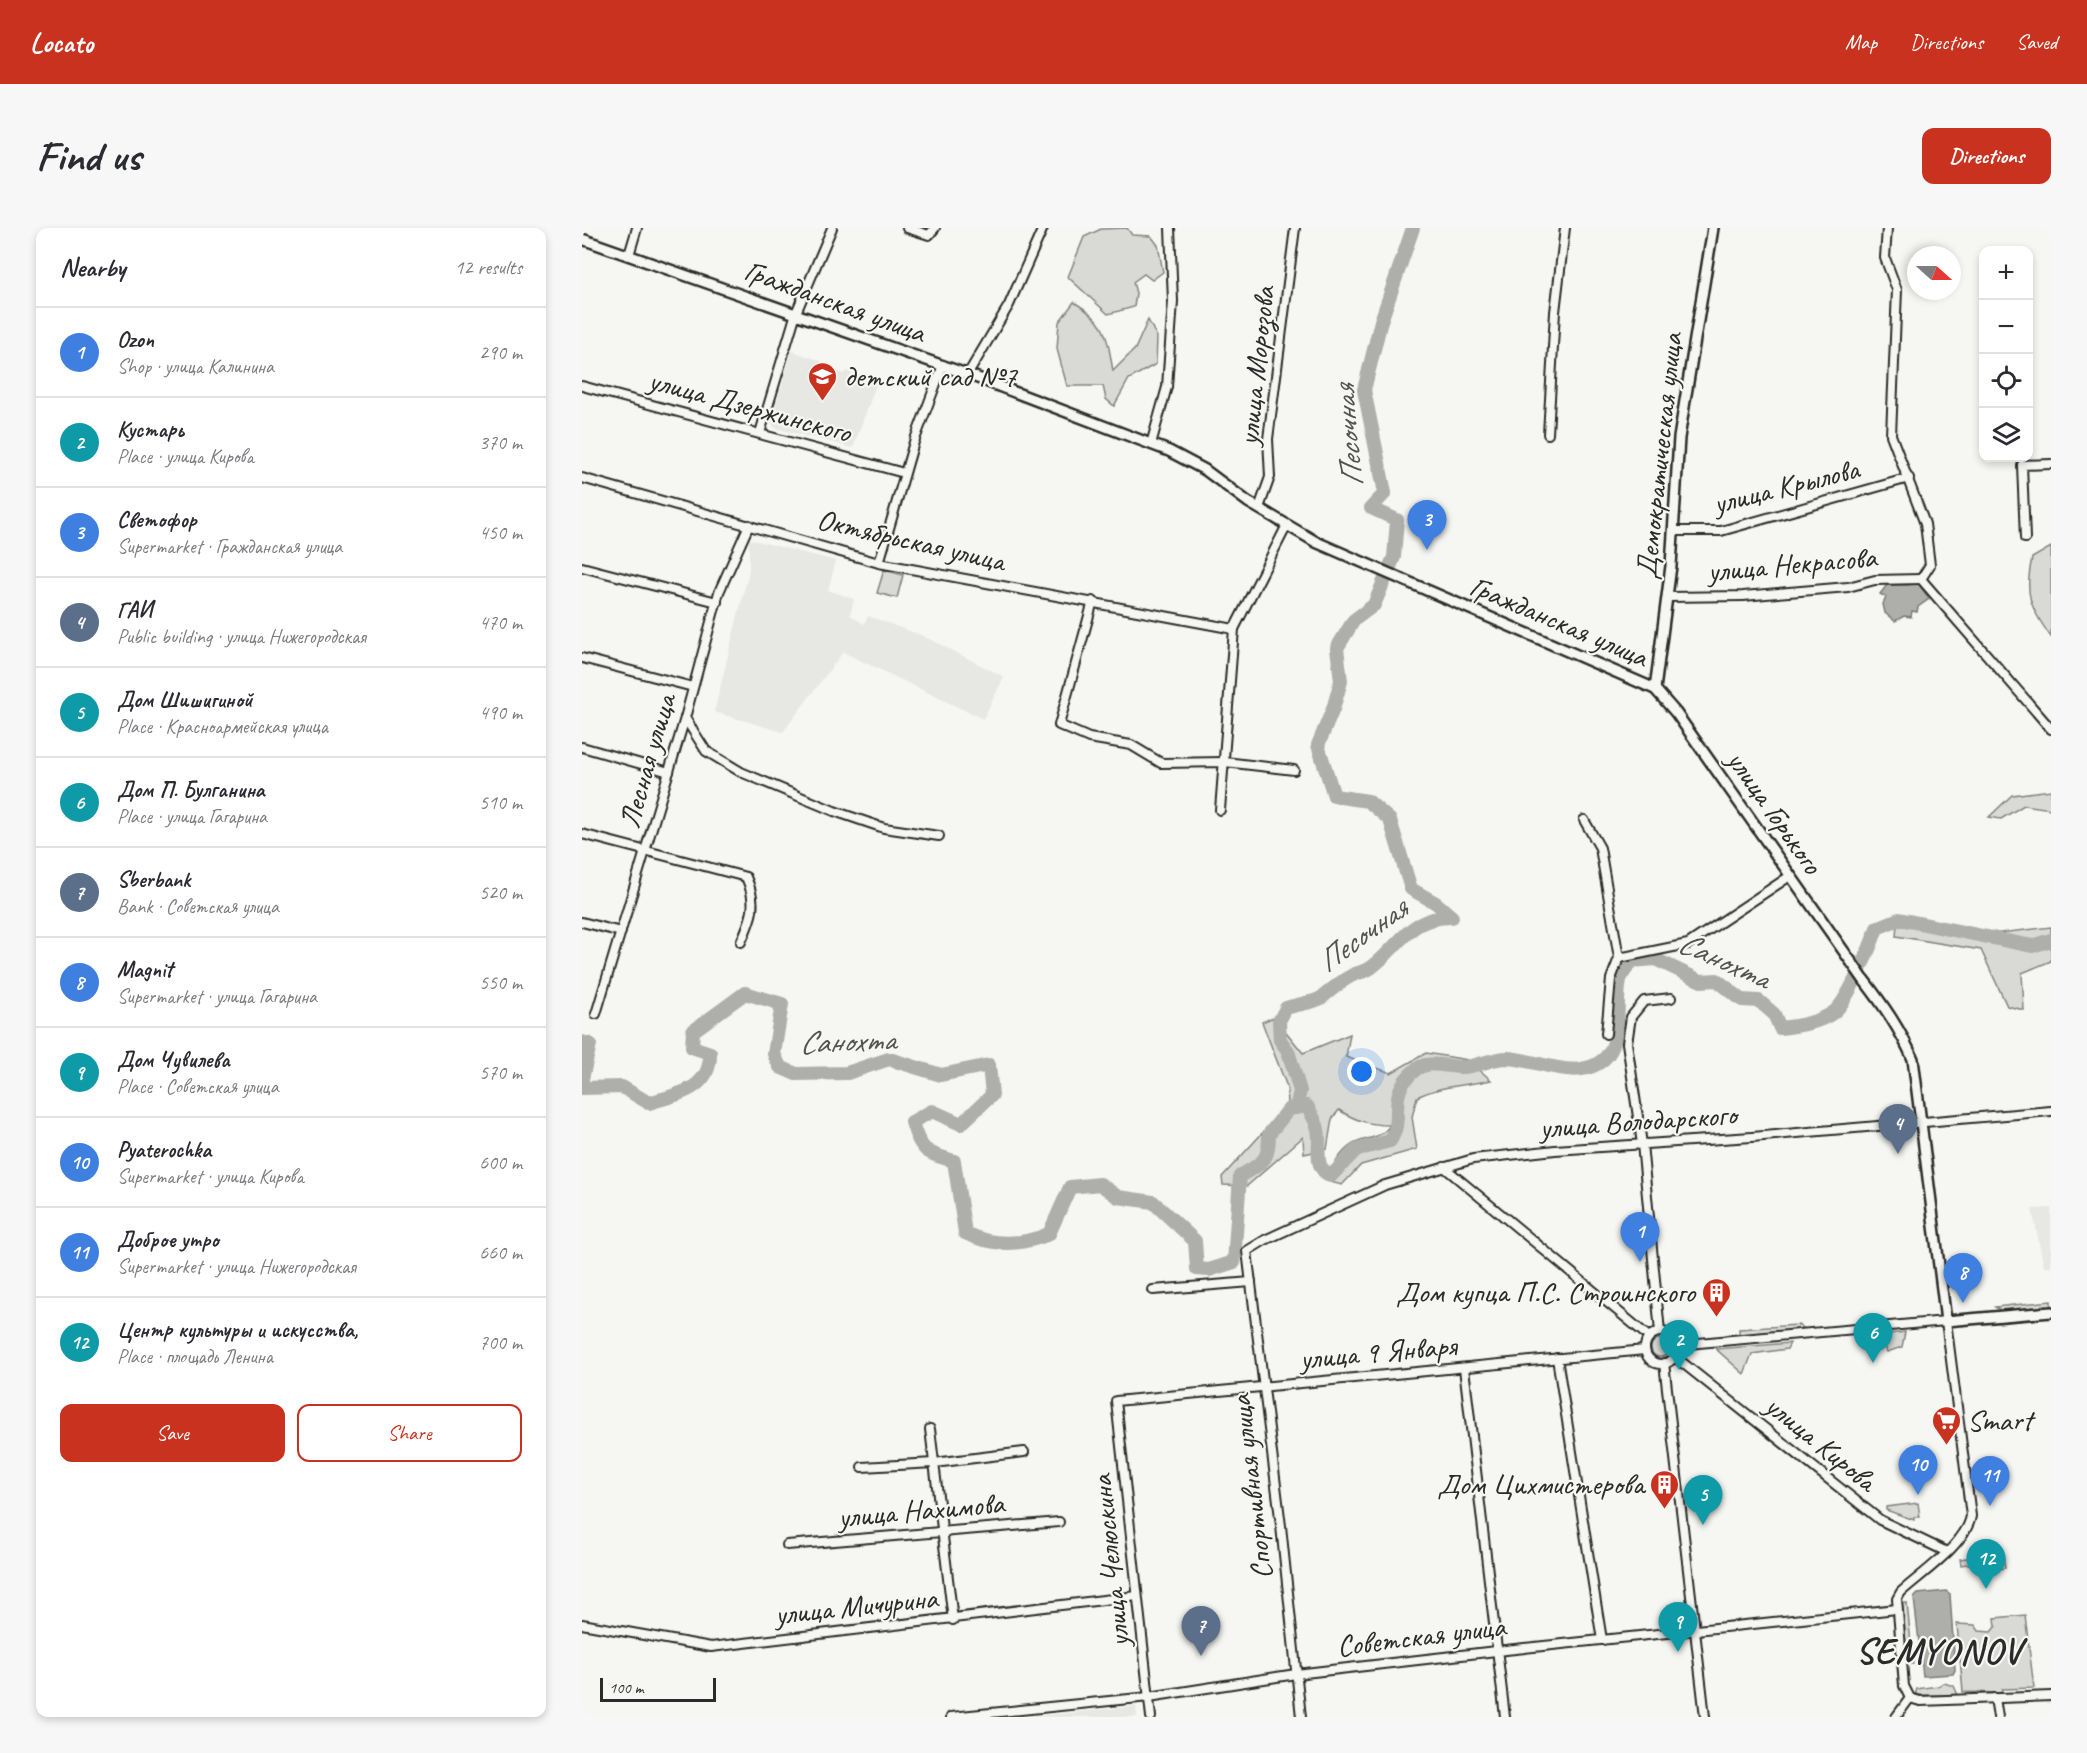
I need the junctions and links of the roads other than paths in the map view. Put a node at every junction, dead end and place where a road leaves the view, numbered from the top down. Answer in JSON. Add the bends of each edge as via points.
{"nodes":[{"id":1,"x":637,"y":228,"type":"edge"},
{"id":2,"x":832,"y":228,"type":"edge"},
{"id":3,"x":907,"y":228,"type":"edge"},
{"id":4,"x":935,"y":228,"type":"edge"},
{"id":5,"x":1043,"y":228,"type":"edge"},
{"id":6,"x":1170,"y":228,"type":"edge"},
{"id":7,"x":1294,"y":228,"type":"edge"},
{"id":8,"x":1564,"y":228,"type":"edge"},
{"id":9,"x":1713,"y":228,"type":"edge"},
{"id":10,"x":1887,"y":228,"type":"edge"},
{"id":11,"x":582,"y":239,"type":"edge"},
{"id":12,"x":629,"y":255,"type":"junction"},
{"id":13,"x":796,"y":313,"type":"junction"},
{"id":14,"x":943,"y":365,"type":"junction"},
{"id":15,"x":968,"y":374,"type":"junction"},
{"id":16,"x":582,"y":386,"type":"edge"},
{"id":17,"x":760,"y":433,"type":"junction"},
{"id":18,"x":1548,"y":434,"type":"dead end"},
{"id":19,"x":1151,"y":444,"type":"junction"},
{"id":20,"x":2022,"y":462,"type":"edge"},
{"id":21,"x":2032,"y":462,"type":"edge"},
{"id":22,"x":2051,"y":464,"type":"edge"},
{"id":23,"x":904,"y":473,"type":"junction"},
{"id":24,"x":582,"y":478,"type":"edge"},
{"id":25,"x":1909,"y":478,"type":"junction"},
{"id":26,"x":1259,"y":508,"type":"junction"},
{"id":27,"x":749,"y":525,"type":"junction"},
{"id":28,"x":1287,"y":525,"type":"junction"},
{"id":29,"x":1673,"y":531,"type":"junction"},
{"id":30,"x":2025,"y":538,"type":"dead end"},
{"id":31,"x":879,"y":563,"type":"junction"},
{"id":32,"x":582,"y":567,"type":"edge"},
{"id":33,"x":1921,"y":579,"type":"junction"},
{"id":34,"x":1667,"y":597,"type":"junction"},
{"id":35,"x":1093,"y":601,"type":"junction"},
{"id":36,"x":717,"y":602,"type":"junction"},
{"id":37,"x":1234,"y":629,"type":"junction"},
{"id":38,"x":582,"y":658,"type":"edge"},
{"id":39,"x":693,"y":687,"type":"junction"},
{"id":40,"x":1655,"y":689,"type":"junction"},
{"id":41,"x":685,"y":718,"type":"junction"},
{"id":42,"x":2051,"y":729,"type":"edge"},
{"id":43,"x":582,"y":747,"type":"edge"},
{"id":44,"x":1225,"y":762,"type":"junction"},
{"id":45,"x":1294,"y":770,"type":"dead end"},
{"id":46,"x":669,"y":772,"type":"junction"},
{"id":47,"x":1220,"y":810,"type":"dead end"},
{"id":48,"x":1584,"y":820,"type":"dead end"},
{"id":49,"x":582,"y":834,"type":"edge"},
{"id":50,"x":939,"y":836,"type":"dead end"},
{"id":51,"x":645,"y":852,"type":"junction"},
{"id":52,"x":1790,"y":876,"type":"junction"},
{"id":53,"x":582,"y":921,"type":"edge"},
{"id":54,"x":621,"y":933,"type":"junction"},
{"id":55,"x":741,"y":942,"type":"dead end"},
{"id":56,"x":1619,"y":958,"type":"junction"},
{"id":57,"x":1671,"y":998,"type":"dead end"},
{"id":58,"x":596,"y":1014,"type":"dead end"},
{"id":59,"x":1606,"y":1034,"type":"dead end"},
{"id":60,"x":2051,"y":1111,"type":"edge"},
{"id":61,"x":1919,"y":1124,"type":"junction"},
{"id":62,"x":1642,"y":1144,"type":"junction"},
{"id":63,"x":1444,"y":1167,"type":"junction"},
{"id":64,"x":1247,"y":1251,"type":"joint"},
{"id":65,"x":1251,"y":1282,"type":"junction"},
{"id":66,"x":1153,"y":1290,"type":"dead end"},
{"id":67,"x":2051,"y":1312,"type":"edge"},
{"id":68,"x":1946,"y":1321,"type":"junction"},
{"id":69,"x":1660,"y":1332,"type":"junction"},
{"id":70,"x":1649,"y":1337,"type":"junction"},
{"id":71,"x":1676,"y":1345,"type":"junction"},
{"id":72,"x":1645,"y":1350,"type":"junction"},
{"id":73,"x":1674,"y":1356,"type":"junction"},
{"id":74,"x":1557,"y":1358,"type":"junction"},
{"id":75,"x":1664,"y":1363,"type":"junction"},
{"id":76,"x":1464,"y":1368,"type":"junction"},
{"id":77,"x":1264,"y":1386,"type":"junction"},
{"id":78,"x":1116,"y":1401,"type":"joint"},
{"id":79,"x":930,"y":1429,"type":"dead end"},
{"id":80,"x":1024,"y":1452,"type":"dead end"},
{"id":81,"x":934,"y":1463,"type":"junction"},
{"id":82,"x":862,"y":1467,"type":"dead end"},
{"id":83,"x":1059,"y":1522,"type":"dead end"},
{"id":84,"x":942,"y":1532,"type":"junction"},
{"id":85,"x":787,"y":1545,"type":"dead end"},
{"id":86,"x":1949,"y":1550,"type":"junction"},
{"id":87,"x":1137,"y":1596,"type":"junction"},
{"id":88,"x":1897,"y":1609,"type":"junction"},
{"id":89,"x":953,"y":1620,"type":"junction"},
{"id":90,"x":582,"y":1624,"type":"edge"},
{"id":91,"x":1696,"y":1632,"type":"junction"},
{"id":92,"x":1602,"y":1640,"type":"junction"},
{"id":93,"x":1496,"y":1651,"type":"junction"},
{"id":94,"x":1296,"y":1674,"type":"junction"},
{"id":95,"x":1149,"y":1696,"type":"junction"},
{"id":96,"x":2051,"y":1696,"type":"edge"},
{"id":97,"x":1910,"y":1698,"type":"junction"},
{"id":98,"x":1995,"y":1698,"type":"junction"},
{"id":99,"x":951,"y":1717,"type":"edge"},
{"id":100,"x":1151,"y":1717,"type":"edge"},
{"id":101,"x":1300,"y":1717,"type":"edge"},
{"id":102,"x":1505,"y":1717,"type":"edge"},
{"id":103,"x":1705,"y":1717,"type":"edge"},
{"id":104,"x":1896,"y":1717,"type":"edge"},
{"id":105,"x":1998,"y":1717,"type":"edge"}],
"edges":[{"from":1,"to":12,"type":"street"},
{"from":2,"to":13,"type":"street"},
{"from":3,"to":4,"type":"street","via":[[929,235]]},
{"from":5,"to":15,"type":"street","via":[[1009,305]]},
{"from":6,"to":19,"type":"street","via":[[1173,301],[1167,387]]},
{"from":7,"to":26,"type":"street","name":"улица Морозова","via":[[1268,439],[1270,477]]},
{"from":8,"to":18,"type":"street"},
{"from":9,"to":29,"type":"street","name":"Демократическая улица","via":[[1679,438]]},
{"from":10,"to":25,"type":"street","via":[[1885,258],[1897,290],[1891,435]]},
{"from":11,"to":12,"type":"street","name":"Гражданская улица"},
{"from":12,"to":13,"type":"street","name":"Гражданская улица"},
{"from":13,"to":14,"type":"street","name":"Гражданская улица"},
{"from":13,"to":17,"type":"street"},
{"from":14,"to":15,"type":"street","name":"Гражданская улица"},
{"from":14,"to":23,"type":"street"},
{"from":15,"to":19,"type":"street","name":"Гражданская улица"},
{"from":16,"to":17,"type":"street","name":"улица Дзержинского"},
{"from":17,"to":23,"type":"street","name":"улица Дзержинского"},
{"from":19,"to":26,"type":"street","name":"Гражданская улица","via":[[1205,470]]},
{"from":20,"to":30,"type":"street"},
{"from":21,"to":22,"type":"street"},
{"from":23,"to":31,"type":"street"},
{"from":24,"to":27,"type":"street","name":"Октябрьская улица"},
{"from":25,"to":29,"type":"street","name":"улица Крылова","via":[[1721,531]]},
{"from":25,"to":33,"type":"street","via":[[1925,524],[1930,565]]},
{"from":26,"to":28,"type":"street","name":"Гражданская улица"},
{"from":27,"to":31,"type":"street","name":"Октябрьская улица"},
{"from":27,"to":36,"type":"street","name":"Лесная улица"},
{"from":28,"to":37,"type":"street"},
{"from":28,"to":40,"type":"street","name":"Гражданская улица","via":[[1381,571]]},
{"from":29,"to":34,"type":"street","name":"Демократическая улица"},
{"from":31,"to":35,"type":"street","name":"Октябрьская улица"},
{"from":32,"to":36,"type":"street"},
{"from":33,"to":34,"type":"street","name":"улица Некрасова","via":[[1875,580],[1848,587],[1743,596]]},
{"from":33,"to":42,"type":"street"},
{"from":34,"to":40,"type":"street","name":"Демократическая улица"},
{"from":35,"to":37,"type":"street","name":"Октябрьская улица"},
{"from":35,"to":44,"type":"street","via":[[1059,725],[1089,738],[1131,744],[1161,763]]},
{"from":36,"to":39,"type":"street","name":"Лесная улица"},
{"from":37,"to":44,"type":"street"},
{"from":38,"to":39,"type":"street"},
{"from":39,"to":41,"type":"street","name":"Лесная улица"},
{"from":40,"to":52,"type":"street","name":"улица Горького"},
{"from":41,"to":46,"type":"street","name":"Лесная улица"},
{"from":41,"to":50,"type":"street","via":[[706,751],[741,772],[884,828]]},
{"from":43,"to":46,"type":"street"},
{"from":44,"to":45,"type":"street"},
{"from":44,"to":47,"type":"street"},
{"from":46,"to":51,"type":"street","name":"Лесная улица"},
{"from":48,"to":56,"type":"street","via":[[1600,848]]},
{"from":49,"to":51,"type":"street"},
{"from":51,"to":54,"type":"street","name":"Лесная улица"},
{"from":51,"to":55,"type":"street","via":[[746,877],[752,890],[753,915]]},
{"from":52,"to":56,"type":"street","via":[[1688,944]]},
{"from":52,"to":61,"type":"street","name":"улица Горького","via":[[1892,1016],[1913,1059]]},
{"from":53,"to":54,"type":"street"},
{"from":54,"to":58,"type":"street","name":"Лесная улица"},
{"from":56,"to":59,"type":"street","via":[[1611,979]]},
{"from":57,"to":62,"type":"street","via":[[1644,1001],[1630,1017],[1627,1043]]},
{"from":60,"to":61,"type":"street","name":"улица Володарского"},
{"from":61,"to":62,"type":"street","name":"улица Володарского"},
{"from":61,"to":68,"type":"street","name":"улица Горького"},
{"from":62,"to":63,"type":"street","name":"улица Володарского","via":[[1555,1149],[1473,1159]]},
{"from":62,"to":69,"type":"street"},
{"from":63,"to":64,"type":"street","name":"улица Володарского","via":[[1385,1185]]},
{"from":63,"to":70,"type":"street"},
{"from":64,"to":65,"type":"street","name":"Спортивная улица"},
{"from":65,"to":66,"type":"street"},
{"from":65,"to":77,"type":"street","name":"Спортивная улица"},
{"from":67,"to":68,"type":"street"},
{"from":68,"to":71,"type":"street"},
{"from":68,"to":86,"type":"street","via":[[1971,1516],[1964,1534]]},
{"from":69,"to":70,"type":"street"},
{"from":69,"to":71,"type":"street","via":[[1672,1337]]},
{"from":70,"to":72,"type":"street"},
{"from":71,"to":73,"type":"street"},
{"from":72,"to":74,"type":"street","name":"улица 9 Января"},
{"from":72,"to":75,"type":"street","via":[[1654,1362]]},
{"from":73,"to":75,"type":"street"},
{"from":73,"to":86,"type":"street","name":"улица Кирова","via":[[1880,1520]]},
{"from":74,"to":76,"type":"street","name":"улица 9 Января"},
{"from":74,"to":92,"type":"street"},
{"from":75,"to":91,"type":"street"},
{"from":76,"to":77,"type":"street","name":"улица 9 Января"},
{"from":76,"to":93,"type":"street"},
{"from":77,"to":78,"type":"street","name":"улица 9 Января"},
{"from":77,"to":94,"type":"street","name":"Спортивная улица"},
{"from":78,"to":87,"type":"street","name":"улица Челюскина"},
{"from":79,"to":81,"type":"street"},
{"from":80,"to":81,"type":"street"},
{"from":81,"to":82,"type":"street"},
{"from":81,"to":84,"type":"street"},
{"from":83,"to":84,"type":"street","name":"улица Нахимова"},
{"from":84,"to":85,"type":"street","name":"улица Нахимова"},
{"from":84,"to":89,"type":"street"},
{"from":86,"to":88,"type":"street","via":[[1901,1592]]},
{"from":87,"to":89,"type":"street","name":"улица Мичурина"},
{"from":87,"to":95,"type":"street","name":"улица Челюскина"},
{"from":88,"to":91,"type":"street","name":"Советская улица"},
{"from":88,"to":97,"type":"street","via":[[1904,1686]]},
{"from":89,"to":90,"type":"street","name":"улица Мичурина","via":[[711,1647]]},
{"from":91,"to":92,"type":"street","name":"Советская улица"},
{"from":91,"to":103,"type":"street"},
{"from":92,"to":93,"type":"street","name":"Советская улица"},
{"from":93,"to":94,"type":"street","name":"Советская улица"},
{"from":93,"to":102,"type":"street"},
{"from":94,"to":95,"type":"street","name":"Советская улица"},
{"from":94,"to":101,"type":"street","name":"Спортивная улица"},
{"from":95,"to":99,"type":"street","name":"Советская улица"},
{"from":95,"to":100,"type":"street","name":"улица Челюскина"},
{"from":96,"to":98,"type":"street"},
{"from":97,"to":98,"type":"street"},
{"from":97,"to":104,"type":"street"},
{"from":98,"to":105,"type":"street"}]}
